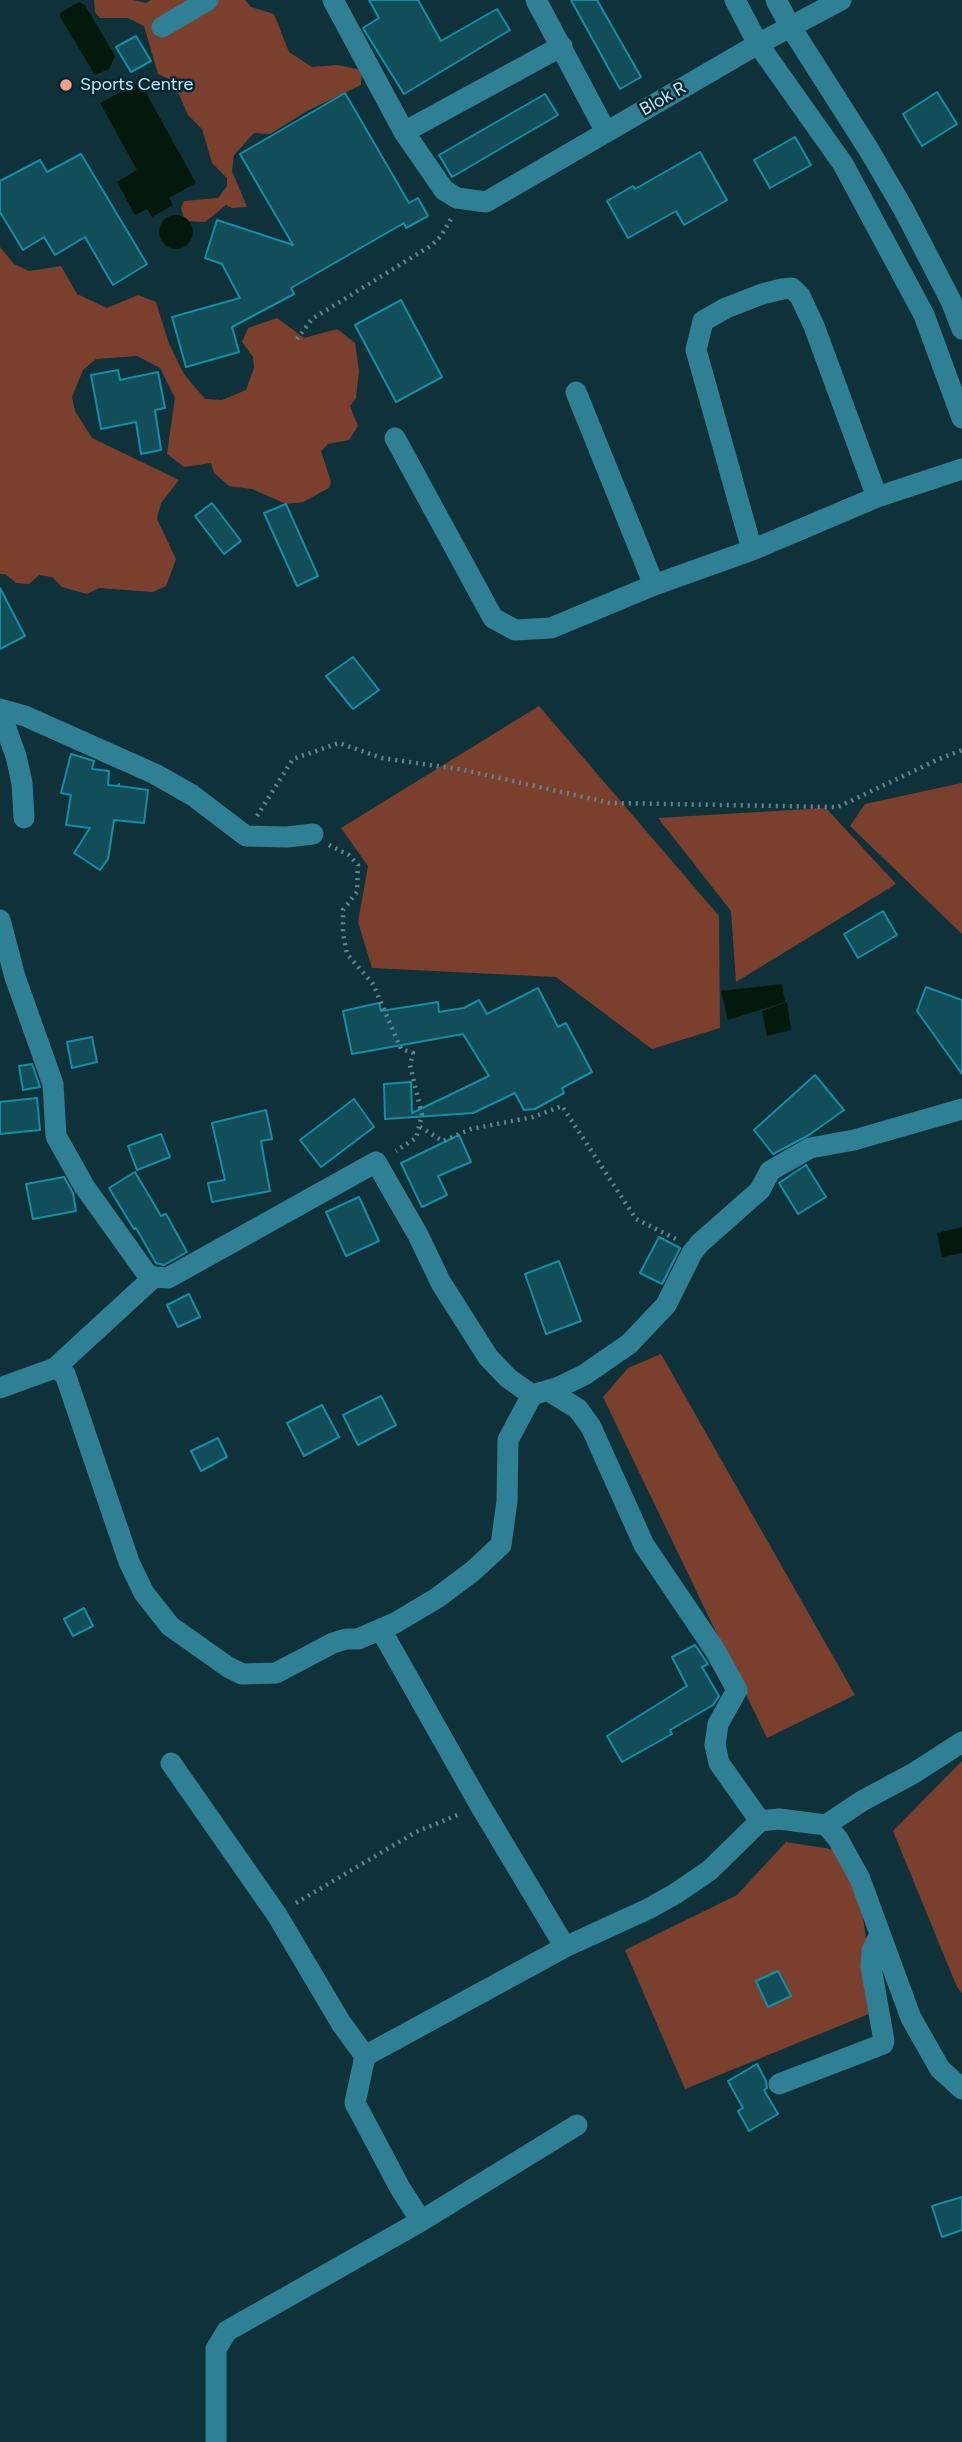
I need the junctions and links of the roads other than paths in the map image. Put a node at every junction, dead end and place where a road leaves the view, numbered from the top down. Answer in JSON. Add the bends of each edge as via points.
{"nodes":[{"id":1,"x":208,"y":0,"type":"edge"},
{"id":2,"x":333,"y":0,"type":"edge"},
{"id":3,"x":536,"y":0,"type":"edge"},
{"id":4,"x":735,"y":0,"type":"edge"},
{"id":5,"x":776,"y":0,"type":"edge"},
{"id":6,"x":841,"y":0,"type":"edge"},
{"id":7,"x":790,"y":26,"type":"junction"},
{"id":8,"x":162,"y":27,"type":"dead end"},
{"id":9,"x":758,"y":44,"type":"junction"},
{"id":10,"x":562,"y":46,"type":"junction"},
{"id":11,"x":404,"y":132,"type":"junction"},
{"id":12,"x":606,"y":132,"type":"junction"},
{"id":13,"x":904,"y":210,"type":"junction"},
{"id":14,"x":875,"y":224,"type":"junction"},
{"id":15,"x":962,"y":329,"type":"edge"},
{"id":16,"x":576,"y":392,"type":"dead end"},
{"id":17,"x":962,"y":418,"type":"edge"},
{"id":18,"x":395,"y":438,"type":"dead end"},
{"id":19,"x":962,"y":469,"type":"edge"},
{"id":20,"x":877,"y":497,"type":"junction"},
{"id":21,"x":752,"y":550,"type":"junction"},
{"id":22,"x":654,"y":585,"type":"junction"},
{"id":23,"x":0,"y":711,"type":"edge"},
{"id":24,"x":24,"y":818,"type":"dead end"},
{"id":25,"x":313,"y":834,"type":"road end"},
{"id":26,"x":0,"y":920,"type":"edge"},
{"id":27,"x":962,"y":1110,"type":"edge"},
{"id":28,"x":154,"y":1278,"type":"junction"},
{"id":29,"x":55,"y":1368,"type":"junction"},
{"id":30,"x":0,"y":1388,"type":"edge"},
{"id":31,"x":540,"y":1393,"type":"junction"},
{"id":32,"x":381,"y":1630,"type":"junction"},
{"id":33,"x":962,"y":1742,"type":"edge"},
{"id":34,"x":171,"y":1763,"type":"dead end"},
{"id":35,"x":760,"y":1821,"type":"junction"},
{"id":36,"x":827,"y":1825,"type":"junction"},
{"id":37,"x":879,"y":1936,"type":"junction"},
{"id":38,"x":565,"y":1947,"type":"junction"},
{"id":39,"x":365,"y":2056,"type":"junction"},
{"id":40,"x":779,"y":2084,"type":"dead end"},
{"id":41,"x":962,"y":2089,"type":"edge"},
{"id":42,"x":577,"y":2125,"type":"dead end"},
{"id":43,"x":421,"y":2221,"type":"junction"},
{"id":44,"x":216,"y":2442,"type":"edge"}],
"edges":[{"from":1,"to":8,"type":"street"},
{"from":2,"to":11,"type":"street"},
{"from":3,"to":10,"type":"street"},
{"from":4,"to":9,"type":"street"},
{"from":5,"to":7,"type":"street"},
{"from":6,"to":7,"type":"street","name":"Blok R"},
{"from":7,"to":9,"type":"street","name":"Blok R"},
{"from":7,"to":13,"type":"street"},
{"from":9,"to":12,"type":"street","name":"Blok R"},
{"from":9,"to":14,"type":"street","via":[[843,164]]},
{"from":10,"to":11,"type":"street"},
{"from":10,"to":12,"type":"street"},
{"from":11,"to":12,"type":"street","name":"Blok R","via":[[444,190],[457,198],[486,202]]},
{"from":13,"to":14,"type":"street"},
{"from":13,"to":15,"type":"street"},
{"from":14,"to":17,"type":"street","via":[[924,315]]},
{"from":16,"to":22,"type":"street"},
{"from":18,"to":22,"type":"street","via":[[493,618],[502,625],[515,630],[551,628]]},
{"from":19,"to":20,"type":"street"},
{"from":20,"to":21,"type":"street"},
{"from":20,"to":21,"type":"street","via":[[800,296],[792,288],[782,289],[726,308],[704,321],[696,349]]},
{"from":21,"to":22,"type":"street"},
{"from":23,"to":24,"type":"street","via":[[16,756]]},
{"from":23,"to":25,"type":"street","via":[[25,716],[155,774],[246,836]]},
{"from":26,"to":28,"type":"street","via":[[53,1084],[56,1136],[84,1186],[147,1275]]},
{"from":27,"to":31,"type":"street","via":[[810,1148],[769,1171],[760,1190],[700,1243],[666,1305],[629,1344],[584,1375]]},
{"from":28,"to":29,"type":"street"},
{"from":28,"to":31,"type":"street","via":[[168,1278],[376,1162],[440,1283],[488,1357],[508,1378]]},
{"from":29,"to":30,"type":"street"},
{"from":29,"to":32,"type":"street","via":[[65,1374],[129,1562],[144,1593],[170,1626],[228,1667],[250,1675],[276,1673],[333,1643]]},
{"from":31,"to":32,"type":"street","via":[[508,1440],[501,1545],[437,1598]]},
{"from":31,"to":35,"type":"street","via":[[578,1409],[591,1427],[644,1545],[737,1690],[718,1724],[715,1745],[719,1763]]},
{"from":32,"to":38,"type":"street"},
{"from":33,"to":36,"type":"street"},
{"from":34,"to":39,"type":"street","via":[[277,1915]]},
{"from":35,"to":36,"type":"street"},
{"from":35,"to":38,"type":"street","via":[[690,1885]]},
{"from":36,"to":37,"type":"street","via":[[860,1879]]},
{"from":37,"to":40,"type":"street","via":[[871,1967],[883,2044]]},
{"from":37,"to":41,"type":"street","via":[[929,2052]]},
{"from":38,"to":39,"type":"street"},
{"from":39,"to":43,"type":"street","via":[[355,2102]]},
{"from":42,"to":43,"type":"street"},
{"from":43,"to":44,"type":"street","via":[[227,2331],[216,2349]]}]}
